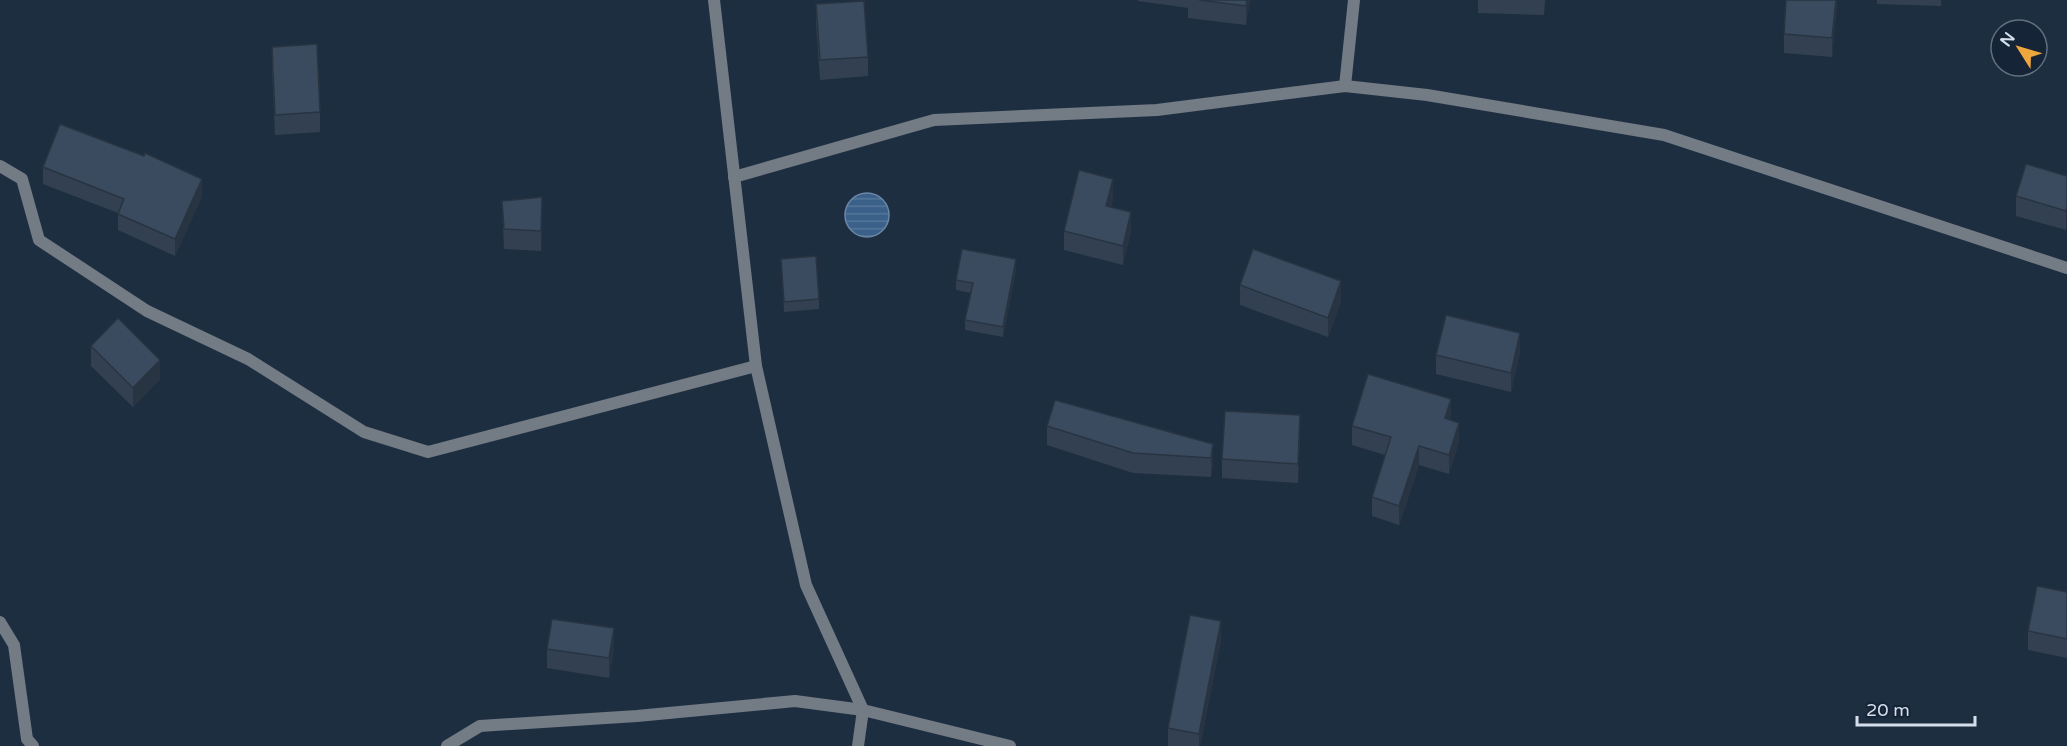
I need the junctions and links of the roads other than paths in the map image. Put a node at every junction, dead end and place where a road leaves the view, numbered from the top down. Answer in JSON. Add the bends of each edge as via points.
{"nodes":[{"id":1,"x":714,"y":0,"type":"edge"},
{"id":2,"x":1354,"y":0,"type":"edge"},
{"id":3,"x":1345,"y":86,"type":"junction"},
{"id":4,"x":0,"y":166,"type":"edge"},
{"id":5,"x":734,"y":177,"type":"junction"},
{"id":6,"x":2067,"y":268,"type":"edge"},
{"id":7,"x":756,"y":366,"type":"junction"},
{"id":8,"x":0,"y":622,"type":"edge"},
{"id":9,"x":863,"y":710,"type":"junction"},
{"id":10,"x":33,"y":746,"type":"edge"},
{"id":11,"x":447,"y":746,"type":"edge"},
{"id":12,"x":858,"y":746,"type":"edge"},
{"id":13,"x":1010,"y":746,"type":"edge"}],
"edges":[{"from":1,"to":5,"type":"street"},
{"from":2,"to":3,"type":"street"},
{"from":3,"to":5,"type":"street","via":[[1157,110],[934,120]]},
{"from":3,"to":6,"type":"street","via":[[1427,95],[1664,135]]},
{"from":4,"to":7,"type":"street","via":[[22,179],[39,240],[147,311],[248,359],[364,432],[428,452]]},
{"from":5,"to":7,"type":"street"},
{"from":7,"to":9,"type":"street","via":[[806,585]]},
{"from":8,"to":10,"type":"street","via":[[14,645],[27,739]]},
{"from":9,"to":11,"type":"street","via":[[795,701],[480,726]]},
{"from":9,"to":12,"type":"street"},
{"from":9,"to":13,"type":"street"}]}
